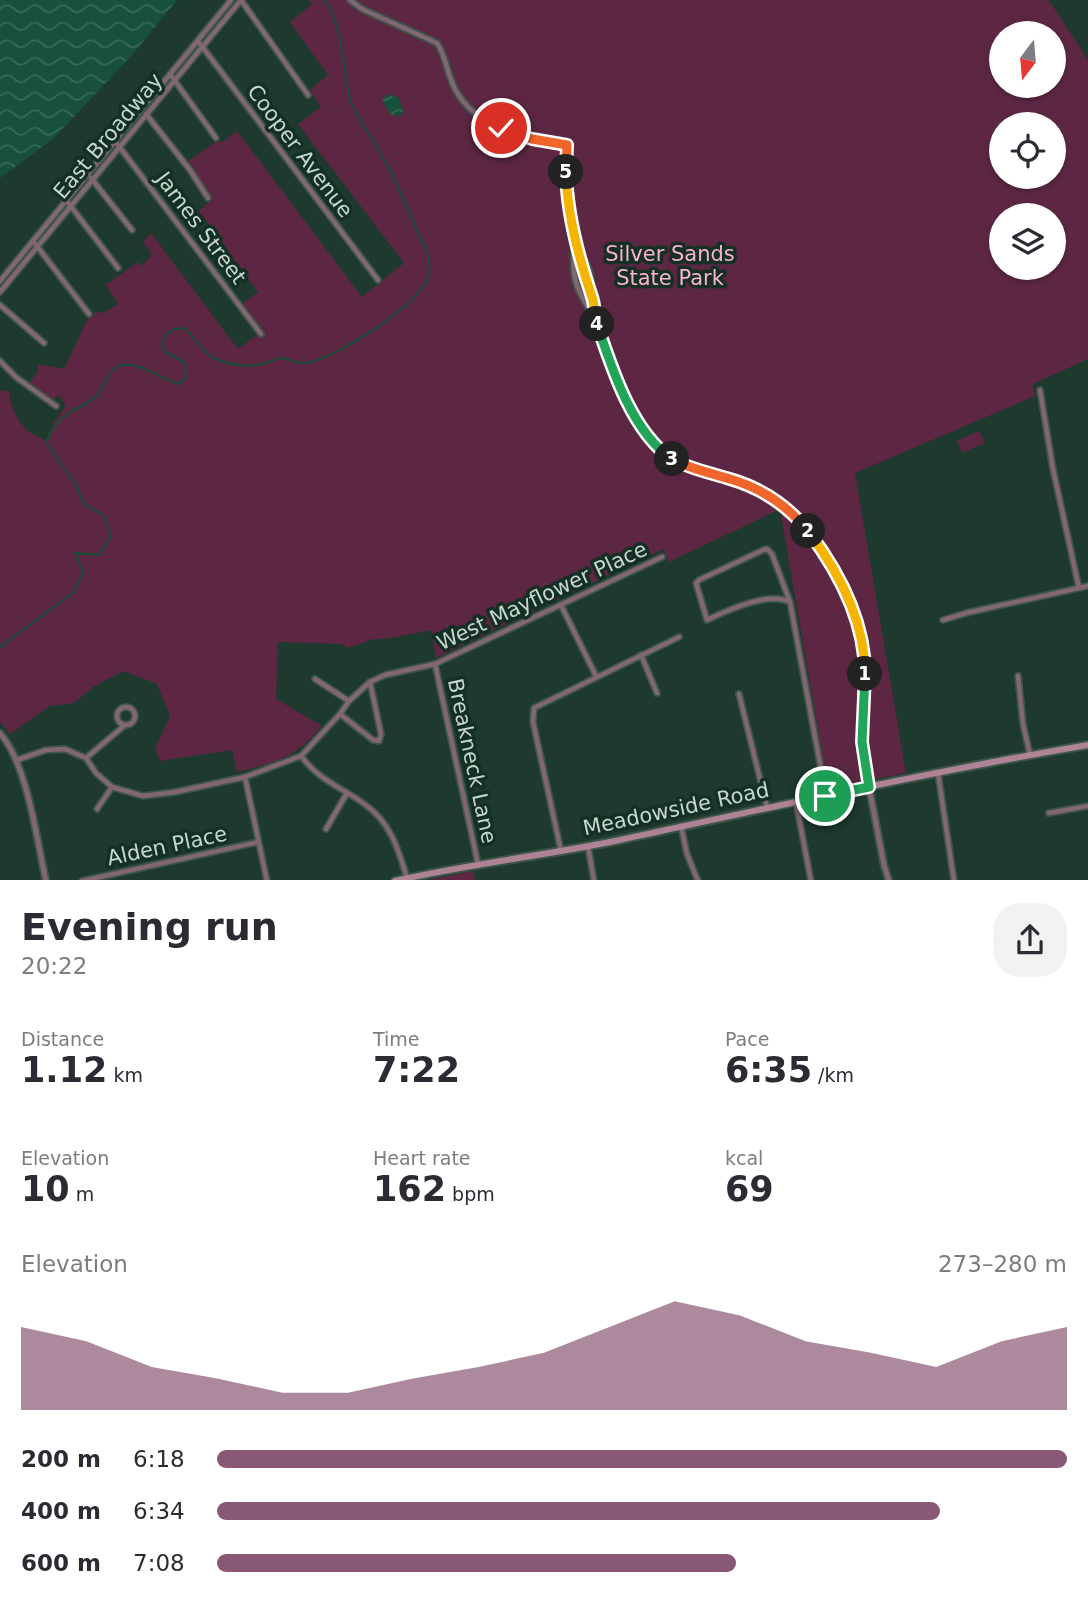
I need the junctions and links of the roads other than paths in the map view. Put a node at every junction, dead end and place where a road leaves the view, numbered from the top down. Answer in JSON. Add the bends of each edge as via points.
{"nodes":[{"id":1,"x":231,"y":0,"type":"edge"},
{"id":2,"x":241,"y":0,"type":"edge"},
{"id":3,"x":350,"y":0,"type":"edge"},
{"id":4,"x":198,"y":41,"type":"junction"},
{"id":5,"x":202,"y":47,"type":"junction"},
{"id":6,"x":170,"y":74,"type":"junction"},
{"id":7,"x":174,"y":80,"type":"junction"},
{"id":8,"x":309,"y":95,"type":"dead end"},
{"id":9,"x":142,"y":108,"type":"junction"},
{"id":10,"x":147,"y":114,"type":"junction"},
{"id":11,"x":216,"y":138,"type":"dead end"},
{"id":12,"x":115,"y":141,"type":"junction"},
{"id":13,"x":120,"y":147,"type":"junction"},
{"id":14,"x":90,"y":177,"type":"junction"},
{"id":15,"x":208,"y":198,"type":"dead end"},
{"id":16,"x":66,"y":200,"type":"junction"},
{"id":17,"x":71,"y":206,"type":"junction"},
{"id":18,"x":132,"y":230,"type":"dead end"},
{"id":19,"x":33,"y":242,"type":"junction"},
{"id":20,"x":576,"y":243,"type":"junction"},
{"id":21,"x":37,"y":247,"type":"junction"},
{"id":22,"x":118,"y":268,"type":"dead end"},
{"id":23,"x":378,"y":280,"type":"dead end"},
{"id":24,"x":0,"y":281,"type":"edge"},
{"id":25,"x":0,"y":292,"type":"edge"},
{"id":26,"x":0,"y":305,"type":"edge"},
{"id":27,"x":89,"y":314,"type":"dead end"},
{"id":28,"x":595,"y":319,"type":"junction"},
{"id":29,"x":261,"y":334,"type":"dead end"},
{"id":30,"x":44,"y":343,"type":"dead end"},
{"id":31,"x":0,"y":361,"type":"edge"},
{"id":32,"x":1040,"y":390,"type":"dead end"},
{"id":33,"x":56,"y":406,"type":"dead end"},
{"id":34,"x":662,"y":557,"type":"dead end"},
{"id":35,"x":1088,"y":586,"type":"edge"},
{"id":36,"x":1079,"y":588,"type":"junction"},
{"id":37,"x":790,"y":602,"type":"junction"},
{"id":38,"x":561,"y":605,"type":"junction"},
{"id":39,"x":943,"y":620,"type":"dead end"},
{"id":40,"x":679,"y":637,"type":"dead end"},
{"id":41,"x":640,"y":655,"type":"junction"},
{"id":42,"x":435,"y":664,"type":"junction"},
{"id":43,"x":596,"y":676,"type":"junction"},
{"id":44,"x":1018,"y":677,"type":"dead end"},
{"id":45,"x":315,"y":679,"type":"dead end"},
{"id":46,"x":370,"y":682,"type":"junction"},
{"id":47,"x":657,"y":693,"type":"dead end"},
{"id":48,"x":738,"y":694,"type":"dead end"},
{"id":49,"x":349,"y":701,"type":"junction"},
{"id":50,"x":340,"y":714,"type":"junction"},
{"id":51,"x":125,"y":725,"type":"dead end"},
{"id":52,"x":0,"y":733,"type":"edge"},
{"id":53,"x":1088,"y":745,"type":"edge"},
{"id":54,"x":1030,"y":755,"type":"junction"},
{"id":55,"x":302,"y":756,"type":"junction"},
{"id":56,"x":86,"y":758,"type":"junction"},
{"id":57,"x":17,"y":760,"type":"junction"},
{"id":58,"x":938,"y":773,"type":"junction"},
{"id":59,"x":246,"y":777,"type":"junction"},
{"id":60,"x":112,"y":787,"type":"junction"},
{"id":61,"x":869,"y":787,"type":"junction"},
{"id":62,"x":347,"y":793,"type":"junction"},
{"id":63,"x":825,"y":796,"type":"junction"},
{"id":64,"x":796,"y":801,"type":"junction"},
{"id":65,"x":1088,"y":806,"type":"edge"},
{"id":66,"x":767,"y":807,"type":"junction"},
{"id":67,"x":97,"y":809,"type":"dead end"},
{"id":68,"x":1049,"y":813,"type":"dead end"},
{"id":69,"x":681,"y":826,"type":"junction"},
{"id":70,"x":326,"y":829,"type":"dead end"},
{"id":71,"x":258,"y":842,"type":"junction"},
{"id":72,"x":588,"y":846,"type":"junction"},
{"id":73,"x":562,"y":852,"type":"junction"},
{"id":74,"x":478,"y":864,"type":"junction"},
{"id":75,"x":407,"y":878,"type":"junction"},
{"id":76,"x":46,"y":880,"type":"edge"},
{"id":77,"x":82,"y":880,"type":"edge"},
{"id":78,"x":268,"y":880,"type":"edge"},
{"id":79,"x":395,"y":880,"type":"edge"},
{"id":80,"x":593,"y":880,"type":"edge"},
{"id":81,"x":698,"y":880,"type":"edge"},
{"id":82,"x":811,"y":880,"type":"edge"},
{"id":83,"x":889,"y":880,"type":"edge"},
{"id":84,"x":954,"y":880,"type":"edge"}],
"edges":[{"from":1,"to":4,"type":"street","name":"East Broadway"},
{"from":2,"to":5,"type":"street","name":"East Broadway"},
{"from":2,"to":8,"type":"street"},
{"from":3,"to":20,"type":"street","via":[[438,43],[448,75],[475,114],[515,134],[567,145],[566,188]]},
{"from":4,"to":5,"type":"street","name":"Cooper Avenue"},
{"from":4,"to":6,"type":"street","name":"East Broadway"},
{"from":5,"to":7,"type":"street","name":"East Broadway"},
{"from":5,"to":23,"type":"street","name":"Cooper Avenue"},
{"from":6,"to":7,"type":"street"},
{"from":6,"to":9,"type":"street","name":"East Broadway"},
{"from":7,"to":10,"type":"street","name":"East Broadway"},
{"from":7,"to":11,"type":"street"},
{"from":9,"to":10,"type":"street"},
{"from":9,"to":12,"type":"street","name":"East Broadway"},
{"from":10,"to":13,"type":"street","name":"East Broadway"},
{"from":10,"to":15,"type":"street"},
{"from":12,"to":13,"type":"street","name":"James Street"},
{"from":12,"to":14,"type":"street","name":"East Broadway"},
{"from":13,"to":14,"type":"street","name":"East Broadway"},
{"from":13,"to":29,"type":"street","name":"James Street"},
{"from":14,"to":16,"type":"street","name":"East Broadway"},
{"from":14,"to":17,"type":"street","name":"East Broadway"},
{"from":14,"to":18,"type":"street"},
{"from":16,"to":17,"type":"street"},
{"from":16,"to":19,"type":"street","name":"East Broadway"},
{"from":17,"to":21,"type":"street","name":"East Broadway"},
{"from":17,"to":22,"type":"street"},
{"from":19,"to":21,"type":"street"},
{"from":19,"to":24,"type":"street","name":"East Broadway"},
{"from":20,"to":28,"type":"street"},
{"from":20,"to":28,"type":"street","via":[[573,273]]},
{"from":21,"to":25,"type":"street","name":"East Broadway"},
{"from":21,"to":27,"type":"street"},
{"from":26,"to":30,"type":"street"},
{"from":28,"to":61,"type":"street","via":[[626,397],[654,445],[686,466],[753,487],[775,500],[802,524],[832,566],[864,646],[862,742]]},
{"from":31,"to":33,"type":"street"},
{"from":32,"to":36,"type":"street"},
{"from":34,"to":38,"type":"street","name":"West Mayflower Place"},
{"from":35,"to":36,"type":"street"},
{"from":36,"to":39,"type":"street"},
{"from":37,"to":37,"type":"street","via":[[783,598],[749,603],[708,620],[696,588],[699,580],[766,549]]},
{"from":37,"to":63,"type":"street"},
{"from":38,"to":42,"type":"street","name":"West Mayflower Place"},
{"from":38,"to":43,"type":"street"},
{"from":40,"to":41,"type":"street"},
{"from":41,"to":43,"type":"street"},
{"from":41,"to":47,"type":"street"},
{"from":42,"to":46,"type":"street","name":"West Mayflower Place"},
{"from":42,"to":74,"type":"street","name":"Breakneck Lane"},
{"from":43,"to":73,"type":"street","via":[[534,708],[533,722]]},
{"from":44,"to":54,"type":"street"},
{"from":45,"to":49,"type":"street"},
{"from":46,"to":49,"type":"street"},
{"from":46,"to":50,"type":"street","via":[[379,741]]},
{"from":48,"to":66,"type":"street"},
{"from":49,"to":50,"type":"street"},
{"from":50,"to":55,"type":"street"},
{"from":51,"to":56,"type":"street"},
{"from":52,"to":57,"type":"street"},
{"from":53,"to":54,"type":"main road","name":"Meadowside Road"},
{"from":54,"to":58,"type":"main road","name":"Meadowside Road"},
{"from":55,"to":59,"type":"street"},
{"from":55,"to":62,"type":"street","via":[[326,782]]},
{"from":56,"to":57,"type":"street","via":[[56,749]]},
{"from":56,"to":60,"type":"street"},
{"from":57,"to":76,"type":"street"},
{"from":58,"to":61,"type":"main road","name":"Meadowside Road"},
{"from":58,"to":84,"type":"street"},
{"from":59,"to":60,"type":"street","via":[[151,796]]},
{"from":59,"to":71,"type":"street"},
{"from":60,"to":67,"type":"street"},
{"from":61,"to":63,"type":"main road","name":"Meadowside Road"},
{"from":61,"to":83,"type":"street"},
{"from":62,"to":70,"type":"street"},
{"from":62,"to":75,"type":"street","via":[[366,804],[386,825]]},
{"from":63,"to":64,"type":"main road","name":"Meadowside Road"},
{"from":64,"to":66,"type":"main road","name":"Meadowside Road"},
{"from":64,"to":82,"type":"street"},
{"from":65,"to":68,"type":"street"},
{"from":66,"to":69,"type":"main road","name":"Meadowside Road"},
{"from":69,"to":72,"type":"main road","name":"Meadowside Road"},
{"from":69,"to":81,"type":"street"},
{"from":71,"to":77,"type":"street","name":"Alden Place"},
{"from":71,"to":78,"type":"street"},
{"from":72,"to":73,"type":"main road","name":"Meadowside Road"},
{"from":72,"to":80,"type":"street"},
{"from":73,"to":74,"type":"main road","name":"Meadowside Road"},
{"from":74,"to":75,"type":"main road","name":"Meadowside Road"},
{"from":75,"to":79,"type":"main road","name":"Meadowside Road"}]}
